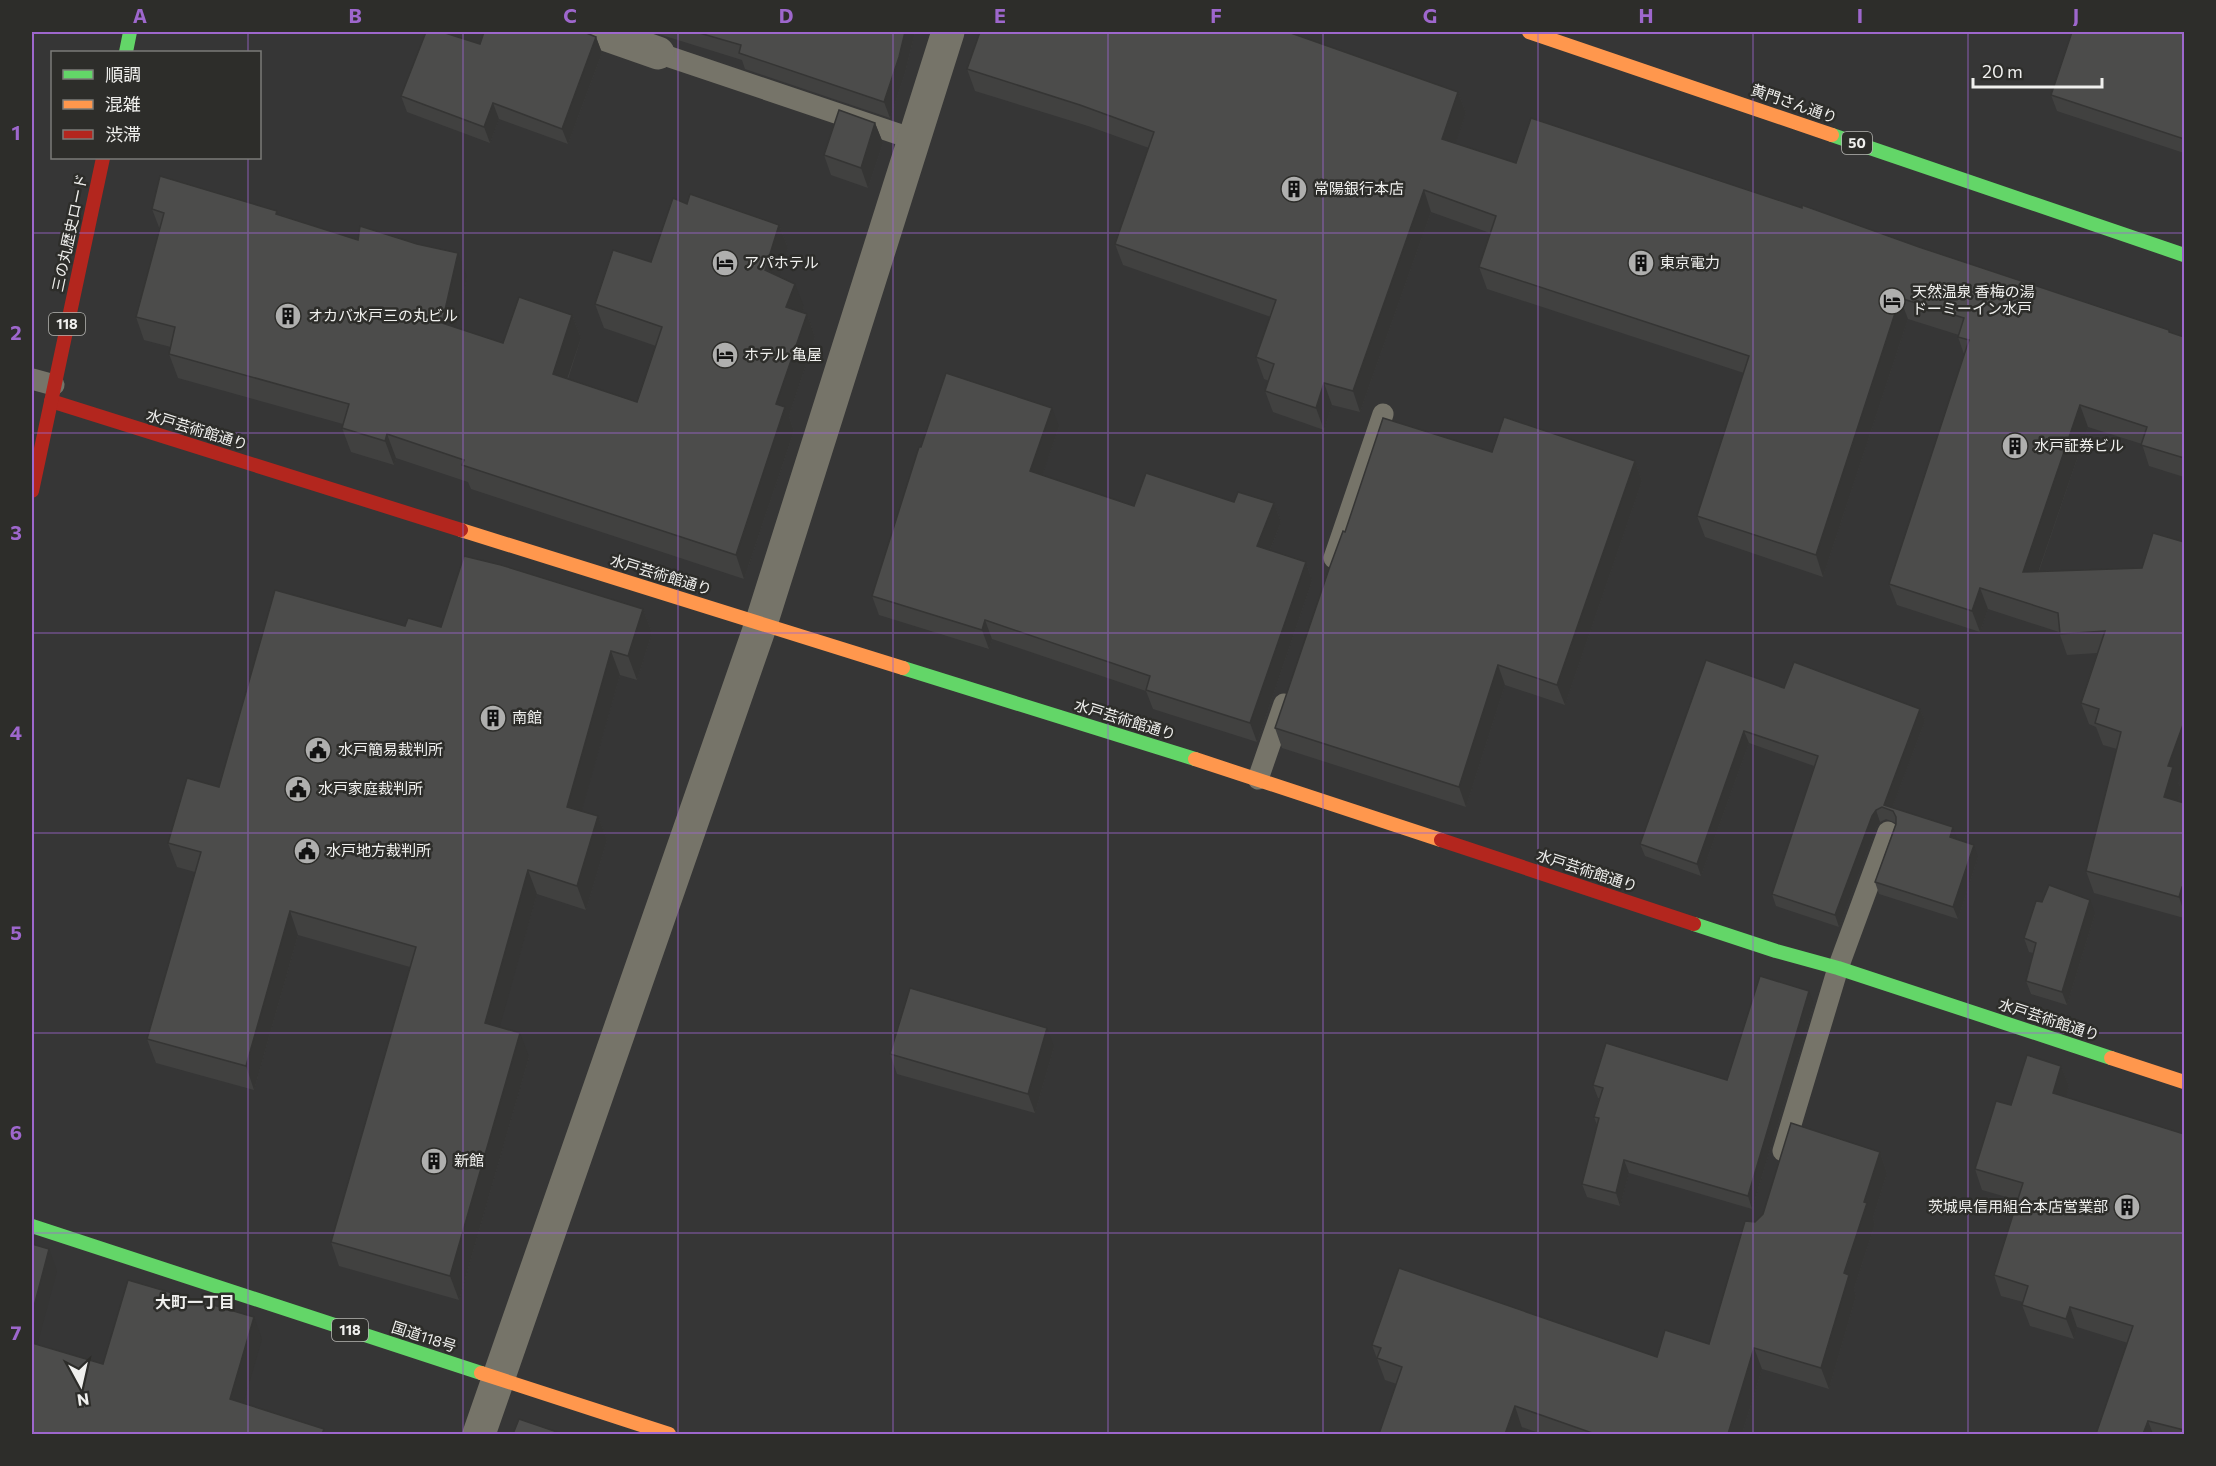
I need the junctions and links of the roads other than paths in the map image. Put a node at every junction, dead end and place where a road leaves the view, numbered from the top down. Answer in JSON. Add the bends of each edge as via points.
{"nodes":[{"id":1,"x":130,"y":32,"type":"edge"},
{"id":2,"x":598,"y":32,"type":"edge"},
{"id":3,"x":948,"y":32,"type":"edge"},
{"id":4,"x":1529,"y":32,"type":"edge"},
{"id":5,"x":126,"y":51,"type":"edge"},
{"id":6,"x":658,"y":53,"type":"joint"},
{"id":7,"x":916,"y":140,"type":"junction"},
{"id":8,"x":103,"y":159,"type":"edge"},
{"id":9,"x":2184,"y":255,"type":"edge"},
{"id":10,"x":32,"y":378,"type":"edge"},
{"id":11,"x":53,"y":393,"type":"junction"},
{"id":12,"x":1383,"y":414,"type":"dead end"},
{"id":13,"x":32,"y":491,"type":"edge"},
{"id":14,"x":1326,"y":579,"type":"edge"},
{"id":15,"x":761,"y":624,"type":"junction"},
{"id":16,"x":1288,"y":690,"type":"edge"},
{"id":17,"x":1258,"y":779,"type":"junction"},
{"id":18,"x":1888,"y":832,"type":"dead end"},
{"id":19,"x":1838,"y":968,"type":"junction"},
{"id":20,"x":2184,"y":1082,"type":"edge"},
{"id":21,"x":1776,"y":1174,"type":"edge"},
{"id":22,"x":32,"y":1226,"type":"edge"},
{"id":23,"x":498,"y":1379,"type":"junction"},
{"id":24,"x":479,"y":1434,"type":"edge"},
{"id":25,"x":669,"y":1434,"type":"edge"}],
"edges":[{"from":1,"to":5,"type":"main road"},
{"from":2,"to":6,"type":"street"},
{"from":3,"to":7,"type":"street"},
{"from":4,"to":9,"type":"main road","name":"黄門さん通り","number":"50"},
{"from":6,"to":7,"type":"lane"},
{"from":7,"to":15,"type":"street"},
{"from":8,"to":11,"type":"main road","name":"三の丸歴史ロード","number":"118"},
{"from":10,"to":11,"type":"lane"},
{"from":11,"to":13,"type":"main road","name":"三の丸歴史ロード","number":"118"},
{"from":11,"to":15,"type":"main road","name":"水戸芸術館通り"},
{"from":12,"to":14,"type":"lane"},
{"from":15,"to":17,"type":"main road","name":"水戸芸術館通り"},
{"from":15,"to":23,"type":"street"},
{"from":16,"to":17,"type":"lane"},
{"from":17,"to":19,"type":"main road","name":"水戸芸術館通り","via":[[1776,951]]},
{"from":18,"to":19,"type":"lane"},
{"from":19,"to":20,"type":"main road","name":"水戸芸術館通り"},
{"from":19,"to":21,"type":"lane"},
{"from":22,"to":23,"type":"main road","name":"国道118号","number":"118"},
{"from":23,"to":24,"type":"street"},
{"from":23,"to":25,"type":"main road","name":"国道118号","number":"118"}]}
